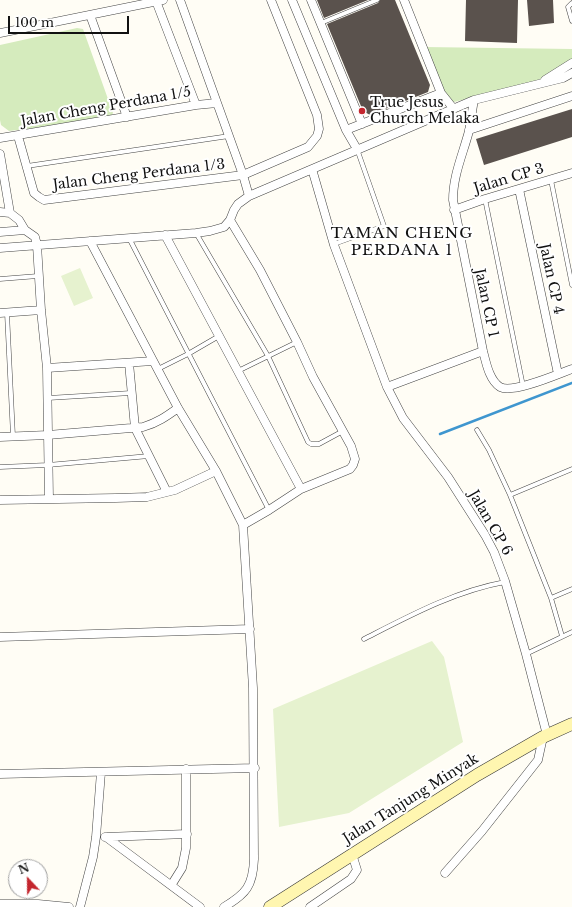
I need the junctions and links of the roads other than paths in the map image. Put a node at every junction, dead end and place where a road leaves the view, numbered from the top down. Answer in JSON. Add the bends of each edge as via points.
{"nodes":[{"id":1,"x":180,"y":0,"type":"edge"},
{"id":2,"x":271,"y":0,"type":"edge"},
{"id":3,"x":292,"y":0,"type":"edge"},
{"id":4,"x":311,"y":0,"type":"edge"},
{"id":5,"x":377,"y":0,"type":"edge"},
{"id":6,"x":404,"y":0,"type":"edge"},
{"id":7,"x":160,"y":1,"type":"edge"},
{"id":8,"x":572,"y":3,"type":"edge"},
{"id":9,"x":90,"y":15,"type":"junction"},
{"id":10,"x":572,"y":21,"type":"edge"},
{"id":11,"x":321,"y":23,"type":"junction"},
{"id":12,"x":0,"y":32,"type":"edge"},
{"id":13,"x":572,"y":62,"type":"edge"},
{"id":14,"x":572,"y":73,"type":"edge"},
{"id":15,"x":539,"y":84,"type":"junction"},
{"id":16,"x":441,"y":93,"type":"junction"},
{"id":17,"x":572,"y":96,"type":"edge"},
{"id":18,"x":474,"y":100,"type":"junction"},
{"id":19,"x":217,"y":102,"type":"junction"},
{"id":20,"x":196,"y":105,"type":"junction"},
{"id":21,"x":453,"y":108,"type":"junction"},
{"id":22,"x":127,"y":117,"type":"junction"},
{"id":23,"x":362,"y":124,"type":"junction"},
{"id":24,"x":346,"y":130,"type":"junction"},
{"id":25,"x":469,"y":130,"type":"junction"},
{"id":26,"x":18,"y":136,"type":"junction"},
{"id":27,"x":229,"y":136,"type":"junction"},
{"id":28,"x":0,"y":138,"type":"edge"},
{"id":29,"x":357,"y":149,"type":"junction"},
{"id":30,"x":0,"y":154,"type":"edge"},
{"id":31,"x":27,"y":166,"type":"junction"},
{"id":32,"x":312,"y":169,"type":"junction"},
{"id":33,"x":572,"y":173,"type":"edge"},
{"id":34,"x":243,"y":175,"type":"junction"},
{"id":35,"x":551,"y":179,"type":"junction"},
{"id":36,"x":520,"y":188,"type":"junction"},
{"id":37,"x":248,"y":196,"type":"junction"},
{"id":38,"x":485,"y":199,"type":"junction"},
{"id":39,"x":454,"y":210,"type":"junction"},
{"id":40,"x":0,"y":212,"type":"edge"},
{"id":41,"x":10,"y":214,"type":"junction"},
{"id":42,"x":230,"y":220,"type":"junction"},
{"id":43,"x":25,"y":230,"type":"junction"},
{"id":44,"x":0,"y":232,"type":"edge"},
{"id":45,"x":196,"y":233,"type":"junction"},
{"id":46,"x":165,"y":235,"type":"junction"},
{"id":47,"x":129,"y":238,"type":"junction"},
{"id":48,"x":90,"y":241,"type":"junction"},
{"id":49,"x":334,"y":244,"type":"junction"},
{"id":50,"x":37,"y":245,"type":"junction"},
{"id":51,"x":0,"y":248,"type":"edge"},
{"id":52,"x":38,"y":276,"type":"junction"},
{"id":53,"x":0,"y":279,"type":"edge"},
{"id":54,"x":572,"y":285,"type":"edge"},
{"id":55,"x":41,"y":310,"type":"junction"},
{"id":56,"x":3,"y":313,"type":"edge"},
{"id":57,"x":219,"y":336,"type":"junction"},
{"id":58,"x":297,"y":342,"type":"junction"},
{"id":59,"x":483,"y":351,"type":"junction"},
{"id":60,"x":188,"y":354,"type":"junction"},
{"id":61,"x":268,"y":356,"type":"junction"},
{"id":62,"x":153,"y":361,"type":"junction"},
{"id":63,"x":129,"y":363,"type":"junction"},
{"id":64,"x":47,"y":368,"type":"junction"},
{"id":65,"x":572,"y":368,"type":"edge"},
{"id":66,"x":158,"y":369,"type":"junction"},
{"id":67,"x":238,"y":371,"type":"junction"},
{"id":68,"x":558,"y":374,"type":"junction"},
{"id":69,"x":523,"y":386,"type":"junction"},
{"id":70,"x":386,"y":387,"type":"junction"},
{"id":71,"x":132,"y":393,"type":"junction"},
{"id":72,"x":48,"y":398,"type":"junction"},
{"id":73,"x":178,"y":408,"type":"junction"},
{"id":74,"x":135,"y":428,"type":"junction"},
{"id":75,"x":477,"y":430,"type":"dead end"},
{"id":76,"x":343,"y":431,"type":"junction"},
{"id":77,"x":48,"y":435,"type":"junction"},
{"id":78,"x":0,"y":437,"type":"edge"},
{"id":79,"x":13,"y":437,"type":"junction"},
{"id":80,"x":150,"y":456,"type":"junction"},
{"id":81,"x":48,"y":465,"type":"junction"},
{"id":82,"x":0,"y":467,"type":"edge"},
{"id":83,"x":572,"y":470,"type":"edge"},
{"id":84,"x":216,"y":471,"type":"junction"},
{"id":85,"x":301,"y":490,"type":"junction"},
{"id":86,"x":167,"y":492,"type":"junction"},
{"id":87,"x":510,"y":494,"type":"junction"},
{"id":88,"x":49,"y":499,"type":"junction"},
{"id":89,"x":0,"y":500,"type":"edge"},
{"id":90,"x":269,"y":510,"type":"junction"},
{"id":91,"x":243,"y":525,"type":"junction"},
{"id":92,"x":505,"y":582,"type":"junction"},
{"id":93,"x":572,"y":589,"type":"edge"},
{"id":94,"x":551,"y":598,"type":"junction"},
{"id":95,"x":250,"y":629,"type":"junction"},
{"id":96,"x":572,"y":632,"type":"edge"},
{"id":97,"x":562,"y":636,"type":"junction"},
{"id":98,"x":0,"y":637,"type":"edge"},
{"id":99,"x":364,"y":639,"type":"dead end"},
{"id":100,"x":526,"y":654,"type":"junction"},
{"id":101,"x":572,"y":724,"type":"edge"},
{"id":102,"x":545,"y":736,"type":"junction"},
{"id":103,"x":255,"y":768,"type":"junction"},
{"id":104,"x":186,"y":769,"type":"junction"},
{"id":105,"x":101,"y":772,"type":"junction"},
{"id":106,"x":0,"y":774,"type":"edge"},
{"id":107,"x":187,"y":834,"type":"junction"},
{"id":108,"x":96,"y":836,"type":"junction"},
{"id":109,"x":106,"y":837,"type":"junction"},
{"id":110,"x":352,"y":854,"type":"junction"},
{"id":111,"x":445,"y":873,"type":"dead end"},
{"id":112,"x":172,"y":884,"type":"junction"},
{"id":113,"x":0,"y":904,"type":"edge"},
{"id":114,"x":69,"y":907,"type":"edge"},
{"id":115,"x":80,"y":907,"type":"edge"},
{"id":116,"x":200,"y":907,"type":"edge"},
{"id":117,"x":224,"y":907,"type":"edge"},
{"id":118,"x":270,"y":907,"type":"edge"},
{"id":119,"x":310,"y":907,"type":"edge"}],
"edges":[{"from":1,"to":19,"type":"street"},
{"from":2,"to":34,"type":"street","name":"Jalan Cheng Perdana 1/3","via":[[317,115],[319,129],[308,147]]},
{"from":3,"to":24,"type":"street"},
{"from":4,"to":11,"type":"street"},
{"from":5,"to":11,"type":"lane"},
{"from":6,"to":16,"type":"street"},
{"from":7,"to":9,"type":"street"},
{"from":7,"to":20,"type":"street"},
{"from":8,"to":10,"type":"lane","via":[[568,7]]},
{"from":9,"to":12,"type":"street"},
{"from":9,"to":22,"type":"street"},
{"from":11,"to":23,"type":"street"},
{"from":13,"to":15,"type":"street"},
{"from":14,"to":15,"type":"street"},
{"from":15,"to":18,"type":"street"},
{"from":16,"to":21,"type":"street"},
{"from":16,"to":23,"type":"street"},
{"from":17,"to":25,"type":"street"},
{"from":18,"to":21,"type":"street"},
{"from":18,"to":25,"type":"street","name":"Jalan CP 1"},
{"from":19,"to":20,"type":"street","name":"Jalan Cheng Perdana 1/5"},
{"from":19,"to":27,"type":"street"},
{"from":20,"to":22,"type":"street","name":"Jalan Cheng Perdana 1/5"},
{"from":21,"to":29,"type":"street"},
{"from":22,"to":26,"type":"street","name":"Jalan Cheng Perdana 1/5"},
{"from":23,"to":24,"type":"street"},
{"from":24,"to":29,"type":"street"},
{"from":25,"to":39,"type":"street","name":"Jalan CP 1","via":[[453,186]]},
{"from":26,"to":28,"type":"street","name":"Jalan Cheng Perdana 1/5"},
{"from":26,"to":31,"type":"street"},
{"from":27,"to":31,"type":"lane"},
{"from":27,"to":34,"type":"street"},
{"from":29,"to":32,"type":"street"},
{"from":29,"to":49,"type":"lane","via":[[384,226]]},
{"from":30,"to":41,"type":"street"},
{"from":31,"to":34,"type":"street","name":"Jalan Cheng Perdana 1/3","via":[[34,192],[38,198],[44,200]]},
{"from":32,"to":37,"type":"street"},
{"from":32,"to":49,"type":"street","name":"Jalan CP 6"},
{"from":33,"to":35,"type":"street","name":"Jalan CP 3"},
{"from":34,"to":37,"type":"street"},
{"from":35,"to":36,"type":"street","name":"Jalan CP 3"},
{"from":35,"to":54,"type":"lane"},
{"from":36,"to":38,"type":"street","name":"Jalan CP 3"},
{"from":36,"to":68,"type":"street","name":"Jalan CP 4"},
{"from":37,"to":42,"type":"street","via":[[238,204]]},
{"from":38,"to":39,"type":"street","name":"Jalan CP 3"},
{"from":38,"to":69,"type":"lane"},
{"from":39,"to":59,"type":"street","name":"Jalan CP 1"},
{"from":40,"to":41,"type":"street"},
{"from":41,"to":43,"type":"street","via":[[19,220]]},
{"from":42,"to":45,"type":"street","via":[[224,227]]},
{"from":42,"to":58,"type":"street","via":[[260,270]]},
{"from":43,"to":44,"type":"street"},
{"from":43,"to":50,"type":"street","via":[[35,237]]},
{"from":45,"to":46,"type":"street"},
{"from":45,"to":61,"type":"lane"},
{"from":46,"to":47,"type":"street"},
{"from":46,"to":57,"type":"street"},
{"from":47,"to":48,"type":"street"},
{"from":47,"to":60,"type":"lane"},
{"from":48,"to":50,"type":"street"},
{"from":48,"to":62,"type":"street"},
{"from":49,"to":70,"type":"street","name":"Jalan CP 6"},
{"from":50,"to":51,"type":"street"},
{"from":50,"to":52,"type":"street"},
{"from":52,"to":53,"type":"lane"},
{"from":52,"to":55,"type":"street"},
{"from":55,"to":56,"type":"street"},
{"from":55,"to":64,"type":"street"},
{"from":56,"to":79,"type":"lane"},
{"from":57,"to":60,"type":"lane"},
{"from":57,"to":67,"type":"street"},
{"from":58,"to":61,"type":"lane"},
{"from":58,"to":76,"type":"street"},
{"from":59,"to":69,"type":"street","name":"Jalan CP 1","via":[[488,370],[501,387],[510,389]]},
{"from":59,"to":70,"type":"street"},
{"from":60,"to":66,"type":"lane"},
{"from":60,"to":90,"type":"lane"},
{"from":61,"to":67,"type":"lane"},
{"from":61,"to":76,"type":"lane","via":[[308,442],[319,444]]},
{"from":62,"to":63,"type":"street"},
{"from":62,"to":66,"type":"street"},
{"from":63,"to":64,"type":"street"},
{"from":63,"to":71,"type":"street"},
{"from":64,"to":72,"type":"street"},
{"from":65,"to":68,"type":"street"},
{"from":66,"to":73,"type":"street"},
{"from":67,"to":85,"type":"street"},
{"from":68,"to":69,"type":"street"},
{"from":70,"to":92,"type":"street","name":"Jalan CP 6","via":[[402,418],[448,476],[485,535],[500,564]]},
{"from":71,"to":72,"type":"lane"},
{"from":71,"to":74,"type":"street"},
{"from":72,"to":77,"type":"street"},
{"from":73,"to":74,"type":"street","via":[[159,421]]},
{"from":73,"to":84,"type":"street"},
{"from":74,"to":77,"type":"street"},
{"from":74,"to":80,"type":"street"},
{"from":75,"to":87,"type":"lane"},
{"from":76,"to":85,"type":"street","via":[[354,453],[353,465],[350,469]]},
{"from":77,"to":79,"type":"street"},
{"from":77,"to":81,"type":"street"},
{"from":78,"to":79,"type":"street"},
{"from":80,"to":81,"type":"lane"},
{"from":80,"to":86,"type":"street"},
{"from":81,"to":82,"type":"lane"},
{"from":81,"to":88,"type":"street"},
{"from":83,"to":87,"type":"lane"},
{"from":84,"to":86,"type":"street"},
{"from":84,"to":91,"type":"street"},
{"from":85,"to":90,"type":"street"},
{"from":86,"to":88,"type":"street","via":[[131,498]]},
{"from":87,"to":94,"type":"lane"},
{"from":88,"to":89,"type":"street"},
{"from":90,"to":91,"type":"street"},
{"from":91,"to":95,"type":"street"},
{"from":92,"to":99,"type":"lane","via":[[471,590],[409,616]]},
{"from":92,"to":100,"type":"street","name":"Jalan CP 6"},
{"from":93,"to":94,"type":"lane"},
{"from":94,"to":97,"type":"lane"},
{"from":95,"to":98,"type":"street"},
{"from":95,"to":103,"type":"street"},
{"from":96,"to":97,"type":"lane"},
{"from":97,"to":100,"type":"lane"},
{"from":100,"to":102,"type":"street","name":"Jalan CP 6"},
{"from":101,"to":102,"type":"main road","name":"Jalan Tanjung Minyak"},
{"from":102,"to":110,"type":"main road","name":"Jalan Tanjung Minyak","via":[[477,775]]},
{"from":102,"to":111,"type":"street","via":[[538,760]]},
{"from":103,"to":104,"type":"street"},
{"from":103,"to":117,"type":"street","via":[[252,879],[243,894]]},
{"from":104,"to":105,"type":"street"},
{"from":104,"to":107,"type":"street"},
{"from":105,"to":106,"type":"street"},
{"from":105,"to":108,"type":"street"},
{"from":107,"to":109,"type":"street"},
{"from":107,"to":112,"type":"street","via":[[182,868]]},
{"from":108,"to":109,"type":"street"},
{"from":108,"to":115,"type":"street"},
{"from":109,"to":112,"type":"street"},
{"from":110,"to":118,"type":"main road","name":"Jalan Tanjung Minyak"},
{"from":110,"to":119,"type":"street","via":[[357,870],[351,879]]},
{"from":112,"to":116,"type":"street"},
{"from":113,"to":114,"type":"street"}]}
